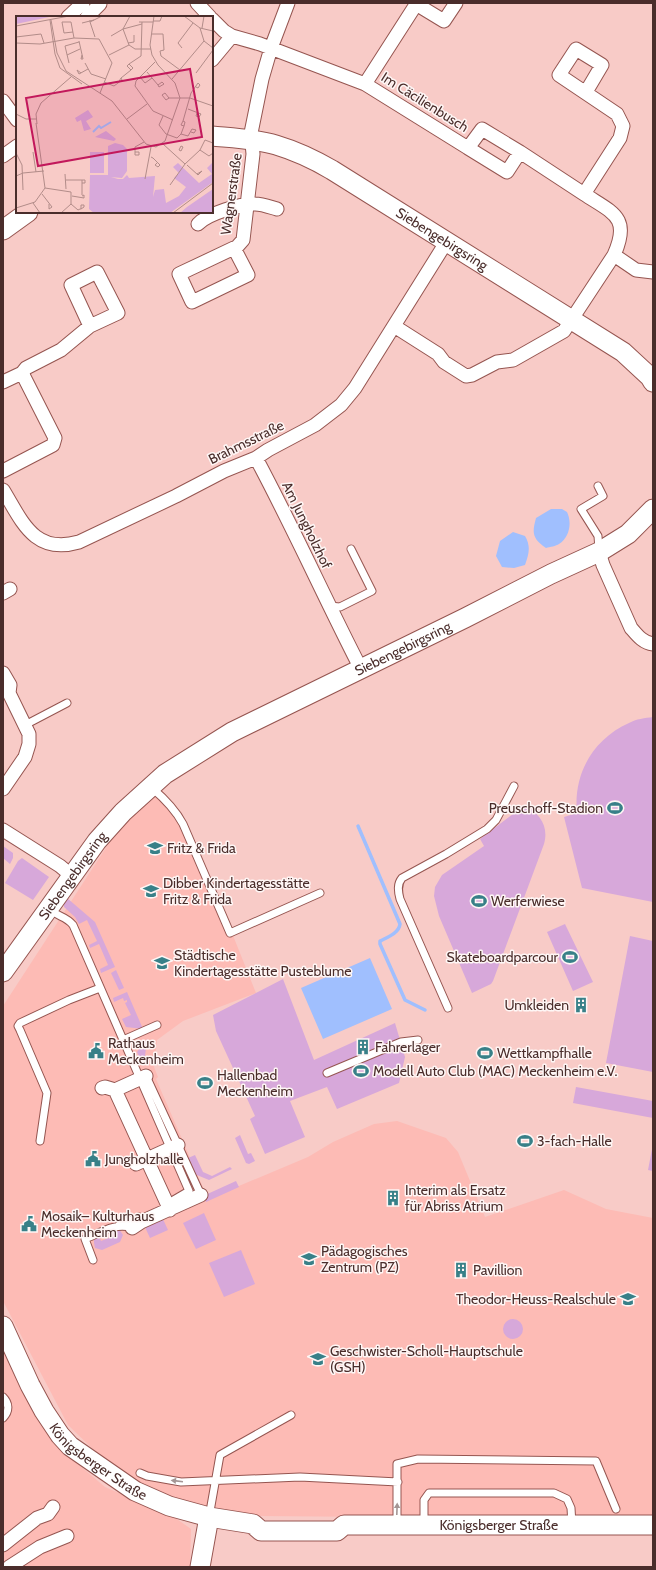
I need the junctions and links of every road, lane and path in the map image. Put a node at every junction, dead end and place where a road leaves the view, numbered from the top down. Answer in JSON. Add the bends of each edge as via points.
{"nodes":[{"id":1,"x":82,"y":3,"type":"edge"},
{"id":2,"x":99,"y":3,"type":"edge"},
{"id":3,"x":197,"y":3,"type":"edge"},
{"id":4,"x":288,"y":3,"type":"edge"},
{"id":5,"x":456,"y":3,"type":"edge"},
{"id":6,"x":417,"y":4,"type":"edge"},
{"id":7,"x":69,"y":16,"type":"edge"},
{"id":8,"x":88,"y":16,"type":"edge"},
{"id":9,"x":209,"y":16,"type":"edge"},
{"id":10,"x":213,"y":20,"type":"edge"},
{"id":11,"x":232,"y":36,"type":"junction"},
{"id":12,"x":271,"y":48,"type":"junction"},
{"id":13,"x":213,"y":59,"type":"edge"},
{"id":14,"x":365,"y":84,"type":"junction"},
{"id":15,"x":586,"y":92,"type":"dead end"},
{"id":16,"x":3,"y":101,"type":"edge"},
{"id":17,"x":16,"y":119,"type":"edge"},
{"id":18,"x":213,"y":136,"type":"edge"},
{"id":19,"x":252,"y":140,"type":"junction"},
{"id":20,"x":16,"y":147,"type":"edge"},
{"id":21,"x":468,"y":148,"type":"junction"},
{"id":22,"x":520,"y":152,"type":"junction"},
{"id":23,"x":3,"y":156,"type":"edge"},
{"id":24,"x":584,"y":194,"type":"junction"},
{"id":25,"x":248,"y":205,"type":"junction"},
{"id":26,"x":277,"y":209,"type":"dead end"},
{"id":27,"x":27,"y":213,"type":"edge"},
{"id":28,"x":198,"y":224,"type":"dead end"},
{"id":29,"x":3,"y":230,"type":"edge"},
{"id":30,"x":447,"y":240,"type":"junction"},
{"id":31,"x":235,"y":249,"type":"junction"},
{"id":32,"x":614,"y":255,"type":"junction"},
{"id":33,"x":653,"y":272,"type":"edge"},
{"id":34,"x":572,"y":320,"type":"junction"},
{"id":35,"x":90,"y":326,"type":"junction"},
{"id":36,"x":394,"y":326,"type":"junction"},
{"id":37,"x":22,"y":373,"type":"junction"},
{"id":38,"x":652,"y":378,"type":"edge"},
{"id":39,"x":3,"y":382,"type":"edge"},
{"id":40,"x":256,"y":458,"type":"junction"},
{"id":41,"x":3,"y":471,"type":"edge"},
{"id":42,"x":598,"y":486,"type":"dead end"},
{"id":43,"x":3,"y":490,"type":"edge"},
{"id":44,"x":653,"y":509,"type":"edge"},
{"id":45,"x":351,"y":549,"type":"dead end"},
{"id":46,"x":599,"y":552,"type":"junction"},
{"id":47,"x":329,"y":606,"type":"junction"},
{"id":48,"x":653,"y":644,"type":"edge"},
{"id":49,"x":361,"y":669,"type":"junction"},
{"id":50,"x":3,"y":673,"type":"edge"},
{"id":51,"x":6,"y":694,"type":"edge"},
{"id":52,"x":67,"y":702,"type":"dead end"},
{"id":53,"x":25,"y":725,"type":"junction"},
{"id":54,"x":150,"y":786,"type":"junction"},
{"id":55,"x":514,"y":786,"type":"dead end"},
{"id":56,"x":3,"y":789,"type":"edge"},
{"id":57,"x":3,"y":830,"type":"edge"},
{"id":58,"x":72,"y":876,"type":"junction"},
{"id":59,"x":320,"y":893,"type":"dead end"},
{"id":60,"x":49,"y":909,"type":"junction"},
{"id":61,"x":3,"y":972,"type":"edge"},
{"id":62,"x":100,"y":988,"type":"junction"},
{"id":63,"x":448,"y":1008,"type":"dead end"},
{"id":64,"x":157,"y":1025,"type":"dead end"},
{"id":65,"x":123,"y":1040,"type":"junction"},
{"id":66,"x":418,"y":1040,"type":"dead end"},
{"id":67,"x":327,"y":1073,"type":"dead end"},
{"id":68,"x":143,"y":1077,"type":"junction"},
{"id":69,"x":40,"y":1141,"type":"dead end"},
{"id":70,"x":174,"y":1146,"type":"junction"},
{"id":71,"x":141,"y":1162,"type":"junction"},
{"id":72,"x":201,"y":1195,"type":"joint"},
{"id":73,"x":168,"y":1206,"type":"junction"},
{"id":74,"x":139,"y":1217,"type":"junction"},
{"id":75,"x":132,"y":1228,"type":"junction"},
{"id":76,"x":3,"y":1326,"type":"edge"},
{"id":77,"x":3,"y":1397,"type":"edge"},
{"id":78,"x":291,"y":1416,"type":"dead end"},
{"id":79,"x":3,"y":1418,"type":"edge"},
{"id":80,"x":140,"y":1473,"type":"dead end"},
{"id":81,"x":215,"y":1481,"type":"junction"},
{"id":82,"x":398,"y":1482,"type":"junction"},
{"id":83,"x":53,"y":1507,"type":"dead end"},
{"id":84,"x":616,"y":1509,"type":"dead end"},
{"id":85,"x":209,"y":1517,"type":"junction"},
{"id":86,"x":424,"y":1517,"type":"dead end"},
{"id":87,"x":397,"y":1525,"type":"junction"},
{"id":88,"x":572,"y":1525,"type":"junction"},
{"id":89,"x":653,"y":1525,"type":"edge"},
{"id":90,"x":67,"y":1536,"type":"dead end"},
{"id":91,"x":5,"y":1543,"type":"edge"},
{"id":92,"x":21,"y":1560,"type":"junction"},
{"id":93,"x":9,"y":1567,"type":"edge"},
{"id":94,"x":200,"y":1567,"type":"edge"}],
"edges":[{"from":1,"to":7,"type":"street"},
{"from":2,"to":8,"type":"street"},
{"from":3,"to":9,"type":"street"},
{"from":4,"to":12,"type":"street","name":"Wagnerstraße"},
{"from":5,"to":6,"type":"street","name":"Im Cäcilienbusch","via":[[444,21]]},
{"from":6,"to":14,"type":"street","name":"Im Cäcilienbusch"},
{"from":10,"to":11,"type":"street","via":[[224,32]]},
{"from":11,"to":12,"type":"street","name":"Im Cäcilienbusch"},
{"from":11,"to":13,"type":"street"},
{"from":12,"to":14,"type":"street","name":"Im Cäcilienbusch"},
{"from":12,"to":19,"type":"street","name":"Wagnerstraße","via":[[251,133]]},
{"from":14,"to":21,"type":"street","name":"Im Cäcilienbusch"},
{"from":15,"to":24,"type":"street","via":[[617,114],[624,126],[620,138]]},
{"from":16,"to":17,"type":"street"},
{"from":18,"to":19,"type":"street","name":"Siebengebirgsring"},
{"from":19,"to":25,"type":"street","name":"Wagnerstraße","via":[[254,154]]},
{"from":19,"to":30,"type":"street","name":"Siebengebirgsring","via":[[276,145],[315,161]]},
{"from":20,"to":23,"type":"street"},
{"from":21,"to":22,"type":"street","name":"Im Cäcilienbusch","via":[[482,129]]},
{"from":21,"to":22,"type":"street","name":"Im Cäcilienbusch","via":[[507,172]]},
{"from":22,"to":24,"type":"street","name":"Im Cäcilienbusch"},
{"from":24,"to":32,"type":"street","name":"Im Cäcilienbusch","via":[[620,221],[622,232]]},
{"from":25,"to":26,"type":"street"},
{"from":25,"to":28,"type":"street","via":[[224,210],[201,220]]},
{"from":25,"to":31,"type":"street","name":"Wagnerstraße","via":[[243,240]]},
{"from":27,"to":29,"type":"street"},
{"from":30,"to":34,"type":"street","name":"Siebengebirgsring"},
{"from":30,"to":36,"type":"street","name":"Brahmsstraße"},
{"from":31,"to":31,"type":"street","name":"Wagnerstraße","via":[[179,274],[192,302],[248,276]]},
{"from":32,"to":33,"type":"street","via":[[636,270]]},
{"from":32,"to":34,"type":"street","name":"Im Cäcilienbusch"},
{"from":34,"to":36,"type":"street","name":"Im Cäcilienbusch","via":[[564,331],[513,360],[497,362],[466,376],[444,362],[438,354]]},
{"from":34,"to":38,"type":"street","name":"Siebengebirgsring","via":[[623,352]]},
{"from":35,"to":35,"type":"street","via":[[71,285],[97,272],[118,313],[116,318]]},
{"from":35,"to":37,"type":"street","via":[[61,350],[26,368]]},
{"from":36,"to":40,"type":"street","name":"Brahmsstraße","via":[[355,388],[340,404],[315,425]]},
{"from":37,"to":39,"type":"street"},
{"from":37,"to":41,"type":"street","via":[[55,438],[53,445]]},
{"from":40,"to":43,"type":"street","name":"Brahmsstraße","via":[[234,466],[70,545],[51,544],[33,534],[26,528]]},
{"from":40,"to":47,"type":"street","name":"Am Jungholzhof","via":[[287,516]]},
{"from":42,"to":46,"type":"lane","via":[[603,496],[581,509],[598,536]]},
{"from":44,"to":46,"type":"street","name":"Siebengebirgsring","via":[[628,534]]},
{"from":45,"to":47,"type":"lane","name":"Am Jungholzhof","via":[[372,591],[340,607]]},
{"from":46,"to":48,"type":"street","via":[[631,628],[638,637],[648,644]]},
{"from":46,"to":49,"type":"street","name":"Siebengebirgsring"},
{"from":47,"to":49,"type":"street","name":"Am Jungholzhof"},
{"from":49,"to":54,"type":"street","name":"Siebengebirgsring","via":[[217,740]]},
{"from":50,"to":51,"type":"street","via":[[10,685]]},
{"from":51,"to":53,"type":"street"},
{"from":52,"to":53,"type":"lane"},
{"from":53,"to":56,"type":"street","via":[[29,734],[29,744],[24,757]]},
{"from":54,"to":58,"type":"street","name":"Siebengebirgsring","via":[[122,812]]},
{"from":54,"to":59,"type":"lane","via":[[174,809],[183,824],[230,933]]},
{"from":55,"to":63,"type":"lane","via":[[496,820],[486,829],[399,882],[400,899]]},
{"from":57,"to":58,"type":"street"},
{"from":58,"to":60,"type":"street","name":"Siebengebirgsring"},
{"from":60,"to":61,"type":"street","name":"Siebengebirgsring"},
{"from":60,"to":62,"type":"lane","via":[[68,919],[73,926]]},
{"from":62,"to":65,"type":"lane"},
{"from":62,"to":69,"type":"lane","via":[[69,1000],[18,1026],[47,1093]]},
{"from":64,"to":65,"type":"lane"},
{"from":65,"to":68,"type":"lane"},
{"from":66,"to":67,"type":"lane","via":[[401,1042]]},
{"from":68,"to":70,"type":"lane"},
{"from":68,"to":71,"type":"street","via":[[107,1091]]},
{"from":70,"to":71,"type":"street"},
{"from":70,"to":72,"type":"lane"},
{"from":70,"to":73,"type":"lane","via":[[189,1190]]},
{"from":71,"to":73,"type":"street"},
{"from":72,"to":73,"type":"street"},
{"from":73,"to":74,"type":"lane"},
{"from":73,"to":75,"type":"street"},
{"from":74,"to":75,"type":"lane"},
{"from":74,"to":75,"type":"lane","via":[[84,1239],[93,1260],[86,1239],[117,1226]]},
{"from":76,"to":85,"type":"street","name":"Königsberger Straße","via":[[44,1411],[70,1446],[135,1491],[169,1506]]},
{"from":77,"to":79,"type":"lane","via":[[7,1402],[8,1412]]},
{"from":78,"to":81,"type":"lane","via":[[220,1455]]},
{"from":81,"to":80,"type":"lane","one_way":true,"via":[[181,1482]]},
{"from":81,"to":82,"type":"lane","via":[[300,1477]]},
{"from":81,"to":85,"type":"lane"},
{"from":82,"to":84,"type":"lane","via":[[397,1464],[418,1459],[596,1462]]},
{"from":87,"to":82,"type":"lane","one_way":true},
{"from":83,"to":91,"type":"street","via":[[48,1514],[37,1518]]},
{"from":85,"to":87,"type":"street","name":"Königsberger Straße","via":[[253,1524],[262,1518],[337,1519],[344,1525]]},
{"from":85,"to":94,"type":"street"},
{"from":86,"to":88,"type":"lane","via":[[424,1500],[429,1493],[554,1493],[567,1499],[571,1508]]},
{"from":87,"to":88,"type":"street","name":"Königsberger Straße"},
{"from":88,"to":89,"type":"street","name":"Königsberger Straße"},
{"from":90,"to":92,"type":"street","via":[[40,1547]]},
{"from":91,"to":92,"type":"street"},
{"from":92,"to":93,"type":"street"}]}
